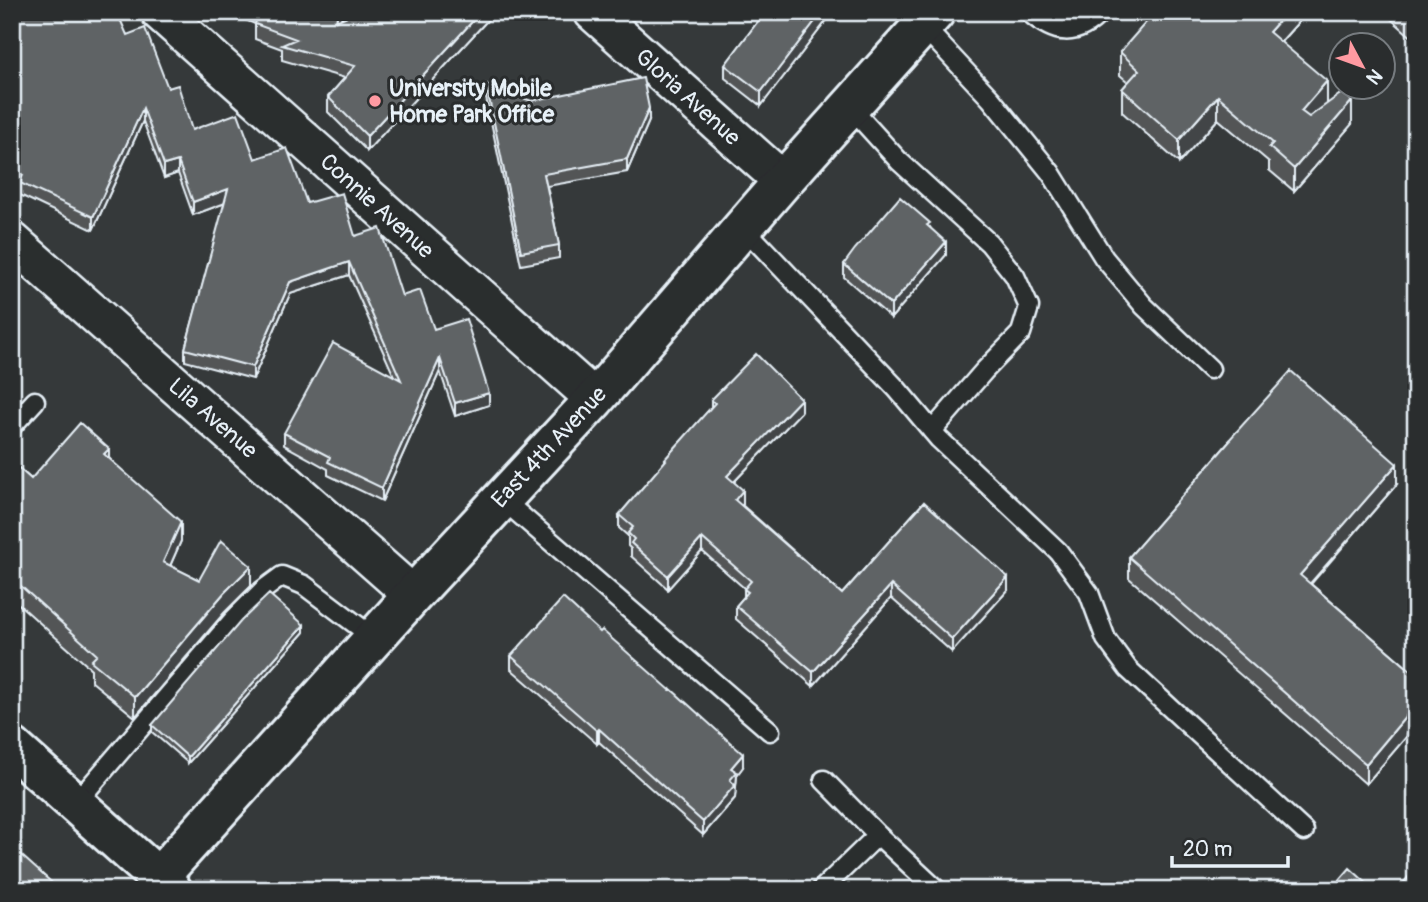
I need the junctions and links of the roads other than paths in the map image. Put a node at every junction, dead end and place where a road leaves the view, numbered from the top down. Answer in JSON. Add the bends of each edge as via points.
{"nodes":[{"id":1,"x":160,"y":12,"type":"edge"},
{"id":2,"x":593,"y":12,"type":"edge"},
{"id":3,"x":1029,"y":12,"type":"edge"},
{"id":4,"x":1101,"y":12,"type":"edge"},
{"id":5,"x":929,"y":19,"type":"edge"},
{"id":6,"x":850,"y":107,"type":"junction"},
{"id":7,"x":783,"y":181,"type":"junction"},
{"id":8,"x":743,"y":228,"type":"junction"},
{"id":9,"x":12,"y":241,"type":"edge"},
{"id":10,"x":1210,"y":369,"type":"dead end"},
{"id":11,"x":595,"y":399,"type":"junction"},
{"id":12,"x":35,"y":401,"type":"dead end"},
{"id":13,"x":12,"y":426,"type":"edge"},
{"id":14,"x":932,"y":430,"type":"junction"},
{"id":15,"x":502,"y":499,"type":"junction"},
{"id":16,"x":413,"y":595,"type":"junction"},
{"id":17,"x":374,"y":638,"type":"junction"},
{"id":18,"x":771,"y":731,"type":"dead end"},
{"id":19,"x":12,"y":747,"type":"edge"},
{"id":20,"x":824,"y":780,"type":"dead end"},
{"id":21,"x":75,"y":803,"type":"junction"},
{"id":22,"x":1304,"y":831,"type":"dead end"},
{"id":23,"x":878,"y":835,"type":"junction"},
{"id":24,"x":165,"y":884,"type":"edge"},
{"id":25,"x":1416,"y":884,"type":"edge"},
{"id":26,"x":821,"y":890,"type":"edge"},
{"id":27,"x":937,"y":890,"type":"edge"},
{"id":28,"x":1410,"y":890,"type":"edge"}],
"edges":[{"from":1,"to":11,"type":"street","name":"Connie Avenue"},
{"from":2,"to":7,"type":"street","name":"Gloria Avenue"},
{"from":3,"to":4,"type":"lane","via":[[1059,31],[1076,30]]},
{"from":5,"to":6,"type":"street","name":"East 4th Avenue"},
{"from":5,"to":10,"type":"lane","via":[[1051,173],[1119,277]]},
{"from":6,"to":7,"type":"street","name":"East 4th Avenue"},
{"from":6,"to":14,"type":"lane","via":[[899,161],[989,243],[1015,276],[1030,307],[1021,332]]},
{"from":7,"to":8,"type":"street","name":"East 4th Avenue"},
{"from":8,"to":11,"type":"street","name":"East 4th Avenue"},
{"from":8,"to":14,"type":"lane"},
{"from":9,"to":16,"type":"street","name":"Lila Avenue"},
{"from":11,"to":15,"type":"street","name":"East 4th Avenue"},
{"from":12,"to":13,"type":"lane"},
{"from":14,"to":22,"type":"lane","via":[[1058,551],[1089,593],[1106,639],[1128,669]]},
{"from":15,"to":16,"type":"street","name":"East 4th Avenue"},
{"from":15,"to":18,"type":"lane"},
{"from":16,"to":17,"type":"street","name":"East 4th Avenue"},
{"from":17,"to":21,"type":"lane","via":[[304,585],[282,576],[233,620]]},
{"from":17,"to":24,"type":"street","name":"East 4th Avenue"},
{"from":19,"to":21,"type":"street"},
{"from":20,"to":23,"type":"lane"},
{"from":21,"to":24,"type":"street"},
{"from":23,"to":26,"type":"lane"},
{"from":23,"to":27,"type":"lane"},
{"from":25,"to":28,"type":"lane"}]}
